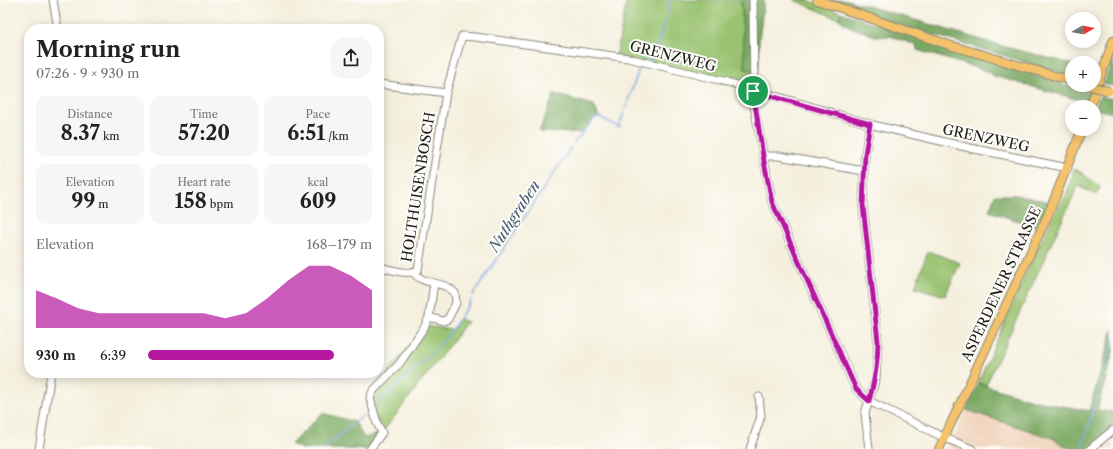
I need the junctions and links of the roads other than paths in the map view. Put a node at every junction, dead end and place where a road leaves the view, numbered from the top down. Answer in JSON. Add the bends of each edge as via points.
{"nodes":[{"id":1,"x":53,"y":0,"type":"edge"},
{"id":2,"x":817,"y":0,"type":"edge"},
{"id":3,"x":753,"y":2,"type":"edge"},
{"id":4,"x":57,"y":24,"type":"edge"},
{"id":5,"x":1113,"y":41,"type":"edge"},
{"id":6,"x":1065,"y":79,"type":"edge"},
{"id":7,"x":384,"y":85,"type":"edge"},
{"id":8,"x":1101,"y":89,"type":"edge"},
{"id":9,"x":753,"y":91,"type":"junction"},
{"id":10,"x":1111,"y":91,"type":"edge"},
{"id":11,"x":446,"y":93,"type":"junction"},
{"id":12,"x":1092,"y":100,"type":"edge"},
{"id":13,"x":870,"y":124,"type":"junction"},
{"id":14,"x":1079,"y":136,"type":"edge"},
{"id":15,"x":763,"y":156,"type":"junction"},
{"id":16,"x":1068,"y":168,"type":"junction"},
{"id":17,"x":864,"y":171,"type":"junction"},
{"id":18,"x":384,"y":268,"type":"edge"},
{"id":19,"x":414,"y":272,"type":"junction"},
{"id":20,"x":434,"y":283,"type":"junction"},
{"id":21,"x":428,"y":318,"type":"junction"},
{"id":22,"x":50,"y":378,"type":"edge"},
{"id":23,"x":758,"y":396,"type":"dead end"},
{"id":24,"x":869,"y":401,"type":"junction"},
{"id":25,"x":1113,"y":430,"type":"edge"},
{"id":26,"x":945,"y":438,"type":"junction"},
{"id":27,"x":38,"y":449,"type":"edge"},
{"id":28,"x":370,"y":449,"type":"edge"},
{"id":29,"x":750,"y":449,"type":"edge"},
{"id":30,"x":869,"y":449,"type":"edge"},
{"id":31,"x":940,"y":449,"type":"edge"},
{"id":32,"x":965,"y":449,"type":"edge"},
{"id":33,"x":971,"y":449,"type":"edge"},
{"id":34,"x":1090,"y":449,"type":"edge"}],
"edges":[{"from":1,"to":4,"type":"street"},
{"from":2,"to":6,"type":"main road","via":[[964,49]]},
{"from":3,"to":9,"type":"street"},
{"from":5,"to":12,"type":"main road"},
{"from":7,"to":11,"type":"street"},
{"from":8,"to":10,"type":"main road","bridge":true},
{"from":9,"to":11,"type":"street","name":"GRENZWEG","via":[[727,82],[628,58],[462,36]]},
{"from":9,"to":13,"type":"street","name":"GRENZWEG"},
{"from":9,"to":15,"type":"street"},
{"from":11,"to":19,"type":"street","name":"HOLTHUISENBOSCH","via":[[418,270]]},
{"from":13,"to":16,"type":"street","name":"GRENZWEG"},
{"from":13,"to":17,"type":"street"},
{"from":14,"to":16,"type":"main road","name":"ASPERDENER STRASSE"},
{"from":15,"to":17,"type":"street","via":[[779,156]]},
{"from":15,"to":24,"type":"street","via":[[772,202],[856,389]]},
{"from":16,"to":26,"type":"main road","name":"ASPERDENER STRASSE"},
{"from":17,"to":24,"type":"street","via":[[865,232],[878,341],[876,378]]},
{"from":18,"to":19,"type":"street","name":"HOLTHUISENBOSCH"},
{"from":19,"to":20,"type":"street","via":[[419,279]]},
{"from":20,"to":21,"type":"street"},
{"from":20,"to":21,"type":"street","via":[[453,291],[456,299],[448,319],[443,321]]},
{"from":21,"to":28,"type":"street","via":[[400,363],[373,391],[370,398],[382,433]]},
{"from":22,"to":27,"type":"street"},
{"from":23,"to":29,"type":"street","via":[[761,416]]},
{"from":24,"to":26,"type":"street"},
{"from":24,"to":30,"type":"street","via":[[865,413]]},
{"from":25,"to":34,"type":"street"},
{"from":26,"to":31,"type":"main road","name":"ASPERDENER STRASSE"},
{"from":26,"to":33,"type":"street"},
{"from":32,"to":33,"type":"street"}]}
